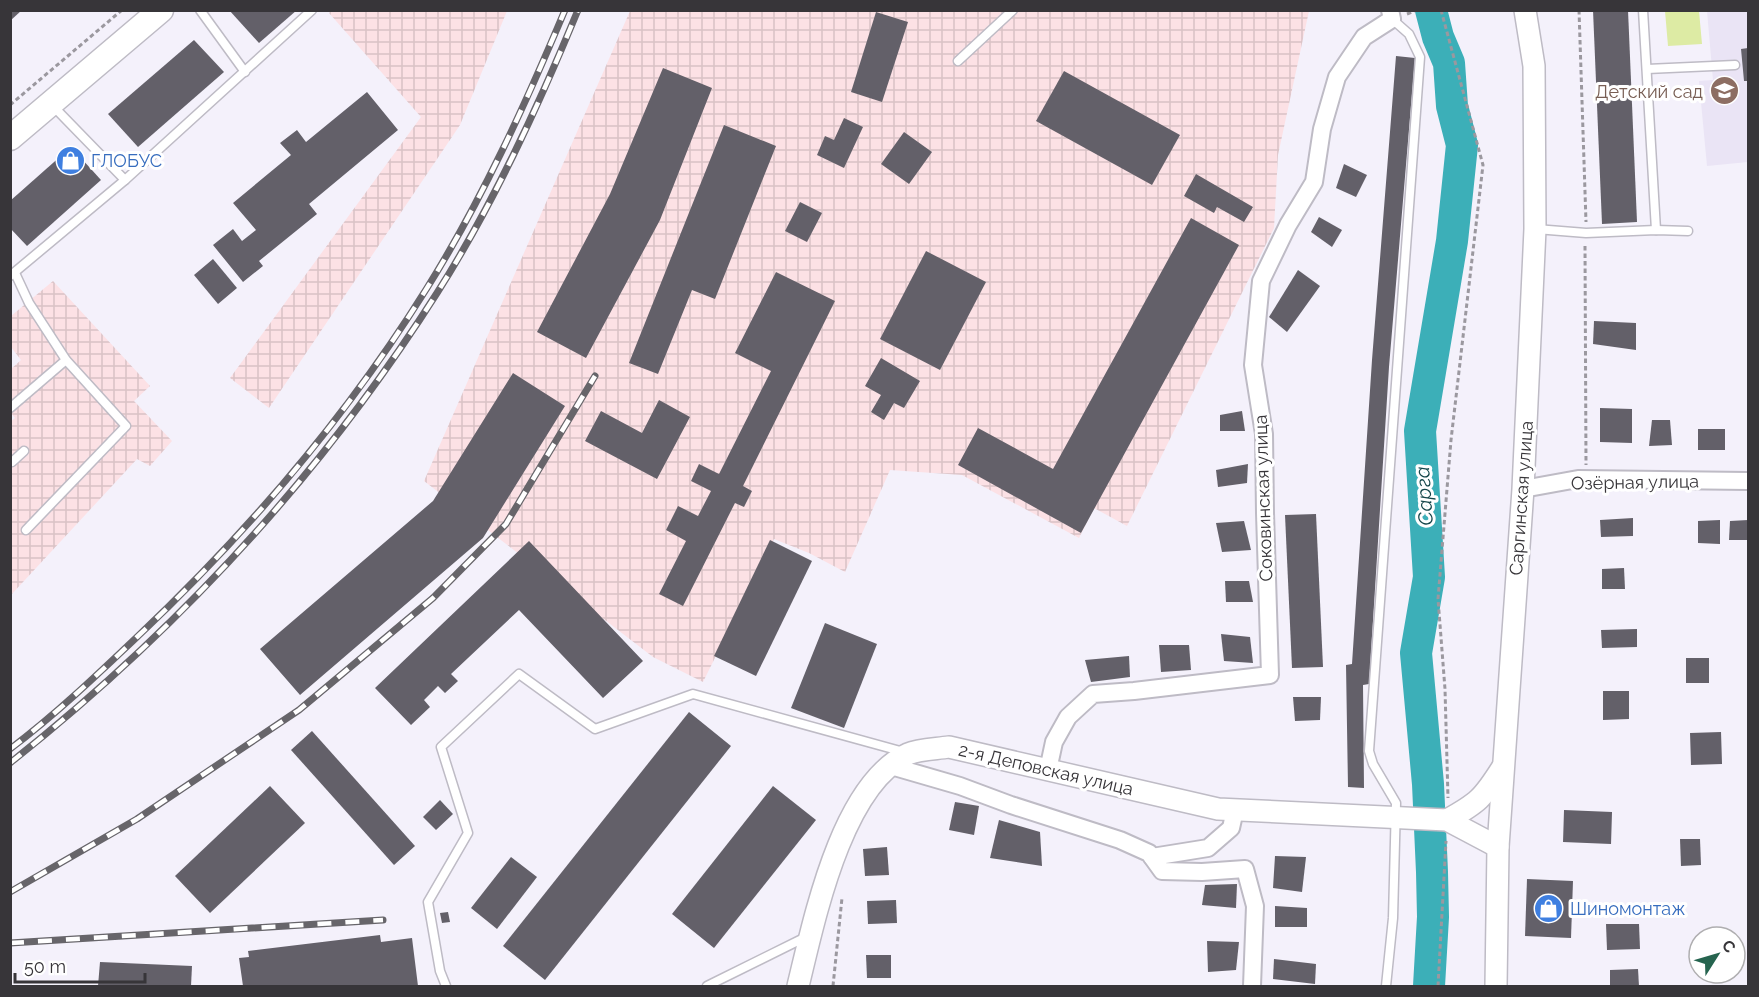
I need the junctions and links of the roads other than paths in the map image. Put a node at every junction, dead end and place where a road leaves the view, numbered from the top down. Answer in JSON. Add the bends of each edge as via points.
{"nodes":[{"id":1,"x":161,"y":10,"type":"edge"},
{"id":2,"x":200,"y":10,"type":"edge"},
{"id":3,"x":312,"y":10,"type":"edge"},
{"id":4,"x":1013,"y":10,"type":"edge"},
{"id":5,"x":1525,"y":10,"type":"edge"},
{"id":6,"x":1643,"y":10,"type":"edge"},
{"id":7,"x":1391,"y":15,"type":"edge"},
{"id":8,"x":958,"y":61,"type":"dead end"},
{"id":9,"x":1735,"y":65,"type":"dead end"},
{"id":10,"x":1647,"y":69,"type":"junction"},
{"id":11,"x":245,"y":72,"type":"junction"},
{"id":12,"x":51,"y":104,"type":"junction"},
{"id":13,"x":10,"y":138,"type":"edge"},
{"id":14,"x":125,"y":180,"type":"junction"},
{"id":15,"x":1535,"y":229,"type":"junction"},
{"id":16,"x":1656,"y":230,"type":"junction"},
{"id":17,"x":1688,"y":231,"type":"dead end"},
{"id":18,"x":13,"y":274,"type":"edge"},
{"id":19,"x":66,"y":360,"type":"junction"},
{"id":20,"x":10,"y":408,"type":"edge"},
{"id":21,"x":24,"y":451,"type":"dead end"},
{"id":22,"x":11,"y":462,"type":"edge"},
{"id":23,"x":1749,"y":481,"type":"edge"},
{"id":24,"x":1523,"y":489,"type":"junction"},
{"id":25,"x":26,"y":530,"type":"dead end"},
{"id":26,"x":908,"y":753,"type":"junction"},
{"id":27,"x":891,"y":766,"type":"junction"},
{"id":28,"x":1503,"y":766,"type":"junction"},
{"id":29,"x":1048,"y":770,"type":"junction"},
{"id":30,"x":1235,"y":810,"type":"junction"},
{"id":31,"x":1404,"y":817,"type":"junction"},
{"id":32,"x":1447,"y":820,"type":"junction"},
{"id":33,"x":1498,"y":847,"type":"junction"},
{"id":34,"x":1152,"y":857,"type":"junction"},
{"id":35,"x":811,"y":934,"type":"junction"},
{"id":36,"x":446,"y":987,"type":"edge"},
{"id":37,"x":707,"y":987,"type":"edge"},
{"id":38,"x":798,"y":987,"type":"edge"},
{"id":39,"x":1252,"y":987,"type":"edge"},
{"id":40,"x":1386,"y":987,"type":"edge"},
{"id":41,"x":1496,"y":987,"type":"edge"}],
"edges":[{"from":1,"to":12,"type":"main road"},
{"from":2,"to":11,"type":"lane"},
{"from":3,"to":11,"type":"lane"},
{"from":4,"to":8,"type":"lane"},
{"from":5,"to":15,"type":"street","name":"Саргинская улица","via":[[1534,66]]},
{"from":6,"to":10,"type":"lane"},
{"from":7,"to":29,"type":"street","name":"Соковинская улица","via":[[1364,38],[1336,77],[1322,129],[1314,182],[1261,281],[1253,365],[1264,434],[1270,675],[1093,694],[1068,717],[1054,742]]},
{"from":7,"to":31,"type":"lane","via":[[1408,34],[1420,57],[1369,751]]},
{"from":9,"to":10,"type":"lane"},
{"from":10,"to":16,"type":"lane"},
{"from":11,"to":14,"type":"lane"},
{"from":12,"to":13,"type":"main road"},
{"from":12,"to":14,"type":"lane"},
{"from":14,"to":18,"type":"lane"},
{"from":15,"to":16,"type":"lane","via":[[1586,233]]},
{"from":15,"to":24,"type":"street","name":"Саргинская улица"},
{"from":16,"to":17,"type":"lane"},
{"from":18,"to":19,"type":"lane"},
{"from":19,"to":20,"type":"lane"},
{"from":19,"to":25,"type":"lane","via":[[126,426]]},
{"from":21,"to":22,"type":"lane"},
{"from":23,"to":24,"type":"street","name":"Озёрная улица","via":[[1578,479]]},
{"from":24,"to":28,"type":"street","name":"Саргинская улица"},
{"from":26,"to":27,"type":"street","name":"2-я Деповская улица"},
{"from":26,"to":29,"type":"street","name":"2-я Деповская улица","via":[[949,747]]},
{"from":26,"to":36,"type":"lane","via":[[693,693],[595,729],[519,674],[441,747],[468,833],[428,902]]},
{"from":27,"to":34,"type":"street","via":[[1070,822],[1120,840]]},
{"from":27,"to":35,"type":"street","name":"2-я Деповская улица","via":[[879,775],[850,818]]},
{"from":28,"to":32,"type":"street","via":[[1487,792]]},
{"from":28,"to":33,"type":"street","name":"Саргинская улица"},
{"from":29,"to":30,"type":"street","name":"2-я Деповская улица"},
{"from":30,"to":31,"type":"street","name":"2-я Деповская улица"},
{"from":30,"to":34,"type":"street","via":[[1231,828],[1208,848]]},
{"from":31,"to":32,"type":"street","name":"2-я Деповская улица"},
{"from":31,"to":40,"type":"lane"},
{"from":32,"to":33,"type":"street"},
{"from":33,"to":41,"type":"street","name":"Саргинская улица"},
{"from":34,"to":39,"type":"street","via":[[1162,871],[1245,869],[1255,906]]},
{"from":35,"to":37,"type":"lane"},
{"from":35,"to":38,"type":"street","name":"2-я Деповская улица"}]}
